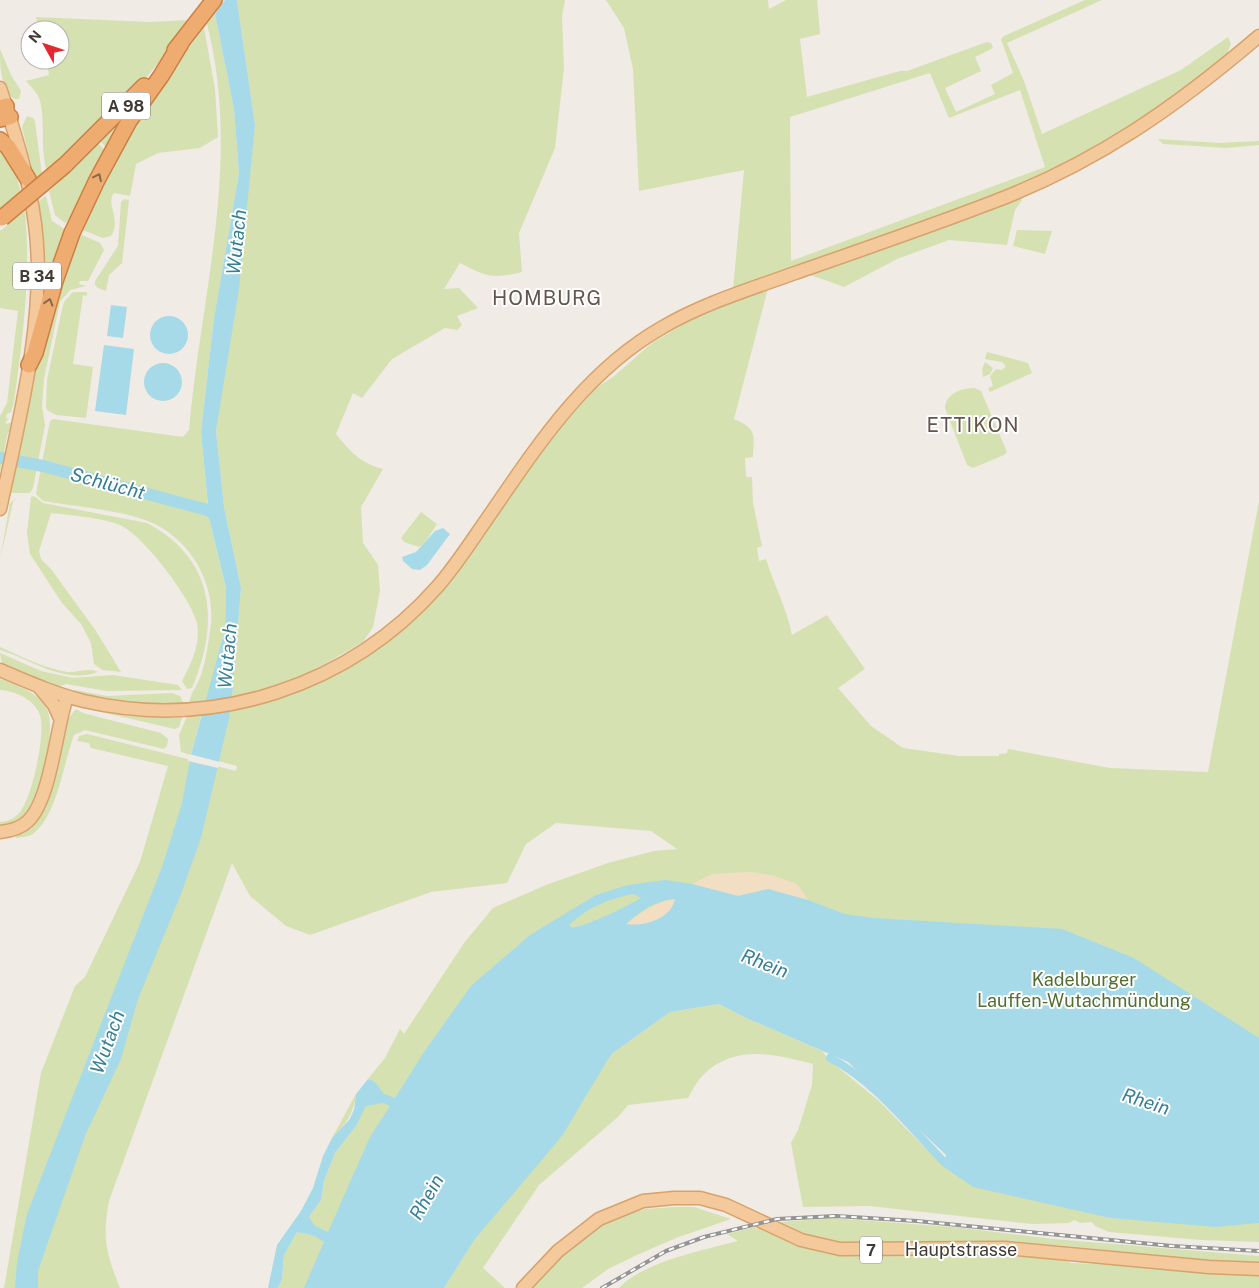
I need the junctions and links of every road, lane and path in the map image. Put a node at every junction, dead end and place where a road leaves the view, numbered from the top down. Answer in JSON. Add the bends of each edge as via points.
{"nodes":[{"id":1,"x":214,"y":0,"type":"edge"},
{"id":2,"x":1259,"y":36,"type":"edge"},
{"id":3,"x":181,"y":43,"type":"junction"},
{"id":4,"x":0,"y":88,"type":"edge"},
{"id":5,"x":4,"y":112,"type":"edge"},
{"id":6,"x":0,"y":140,"type":"edge"},
{"id":7,"x":29,"y":183,"type":"junction"},
{"id":8,"x":1,"y":218,"type":"edge"},
{"id":9,"x":29,"y":365,"type":"junction"},
{"id":10,"x":0,"y":509,"type":"edge"},
{"id":11,"x":0,"y":670,"type":"edge"},
{"id":12,"x":38,"y":686,"type":"junction"},
{"id":13,"x":67,"y":696,"type":"junction"},
{"id":14,"x":60,"y":718,"type":"junction"},
{"id":15,"x":0,"y":832,"type":"edge"},
{"id":16,"x":1259,"y":1269,"type":"edge"},
{"id":17,"x":523,"y":1288,"type":"edge"}],
"edges":[{"from":1,"to":3,"type":"highway","number":"A 98"},
{"from":2,"to":13,"type":"main road","via":[[1165,111],[1080,164],[995,202],[727,297],[662,327],[609,366],[565,410],[438,586],[383,637],[345,663],[296,687],[209,708],[122,708]]},
{"from":3,"to":8,"type":"highway","number":"A 98","bridge":true,"via":[[136,96],[65,165]]},
{"from":9,"to":3,"type":"highway","one_way":true,"via":[[75,227],[111,152]]},
{"from":4,"to":5,"type":"main road"},
{"from":5,"to":7,"type":"main road"},
{"from":6,"to":7,"type":"highway","via":[[8,147]]},
{"from":7,"to":9,"type":"main road","number":"B 34","via":[[36,226],[37,266]]},
{"from":9,"to":10,"type":"main road","number":"B 34"},
{"from":11,"to":12,"type":"main road"},
{"from":12,"to":13,"type":"main road"},
{"from":12,"to":14,"type":"main road"},
{"from":13,"to":14,"type":"main road"},
{"from":14,"to":15,"type":"main road","via":[[47,778],[34,813],[21,826]]},
{"from":16,"to":17,"type":"main road","name":"Hauptstrasse","number":"7","via":[[1005,1248],[840,1249],[801,1240],[726,1205],[700,1198],[674,1198],[643,1201],[599,1219],[558,1251]]}]}
